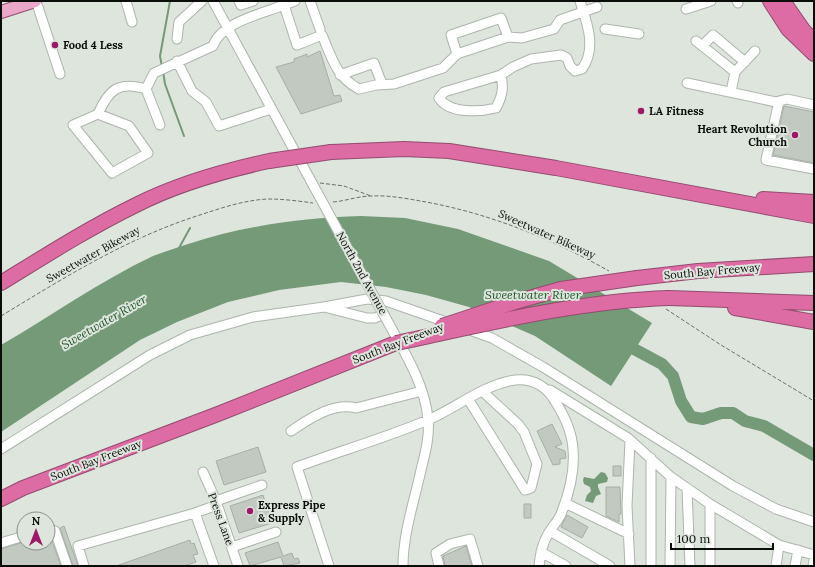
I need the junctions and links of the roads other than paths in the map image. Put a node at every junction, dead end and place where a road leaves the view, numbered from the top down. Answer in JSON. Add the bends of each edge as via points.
{"nodes":[{"id":1,"x":36,"y":1,"type":"edge"},
{"id":2,"x":126,"y":1,"type":"edge"},
{"id":3,"x":202,"y":1,"type":"edge"},
{"id":4,"x":213,"y":1,"type":"edge"},
{"id":5,"x":239,"y":1,"type":"edge"},
{"id":6,"x":253,"y":1,"type":"edge"},
{"id":7,"x":295,"y":1,"type":"edge"},
{"id":8,"x":310,"y":1,"type":"edge"},
{"id":9,"x":580,"y":1,"type":"edge"},
{"id":10,"x":711,"y":1,"type":"edge"},
{"id":11,"x":770,"y":1,"type":"edge"},
{"id":12,"x":783,"y":1,"type":"edge"},
{"id":13,"x":21,"y":3,"type":"edge"},
{"id":14,"x":278,"y":5,"type":"edge"},
{"id":15,"x":597,"y":7,"type":"dead end"},
{"id":16,"x":686,"y":9,"type":"dead end"},
{"id":17,"x":1,"y":12,"type":"edge"},
{"id":18,"x":583,"y":12,"type":"junction"},
{"id":19,"x":132,"y":22,"type":"dead end"},
{"id":20,"x":227,"y":27,"type":"junction"},
{"id":21,"x":320,"y":29,"type":"dead end"},
{"id":22,"x":605,"y":29,"type":"dead end"},
{"id":23,"x":639,"y":34,"type":"dead end"},
{"id":24,"x":508,"y":37,"type":"junction"},
{"id":25,"x":177,"y":39,"type":"dead end"},
{"id":26,"x":814,"y":41,"type":"edge"},
{"id":27,"x":756,"y":51,"type":"dead end"},
{"id":28,"x":457,"y":54,"type":"junction"},
{"id":29,"x":814,"y":54,"type":"edge"},
{"id":30,"x":745,"y":62,"type":"junction"},
{"id":31,"x":173,"y":63,"type":"junction"},
{"id":32,"x":735,"y":72,"type":"junction"},
{"id":33,"x":60,"y":74,"type":"dead end"},
{"id":34,"x":340,"y":75,"type":"junction"},
{"id":35,"x":501,"y":76,"type":"junction"},
{"id":36,"x":687,"y":83,"type":"dead end"},
{"id":37,"x":382,"y":84,"type":"junction"},
{"id":38,"x":146,"y":89,"type":"junction"},
{"id":39,"x":731,"y":92,"type":"junction"},
{"id":40,"x":779,"y":101,"type":"junction"},
{"id":41,"x":814,"y":105,"type":"edge"},
{"id":42,"x":271,"y":109,"type":"junction"},
{"id":43,"x":98,"y":114,"type":"junction"},
{"id":44,"x":160,"y":125,"type":"dead end"},
{"id":45,"x":814,"y":169,"type":"edge"},
{"id":46,"x":701,"y":195,"type":"junction"},
{"id":47,"x":814,"y":202,"type":"edge"},
{"id":48,"x":814,"y":216,"type":"edge"},
{"id":49,"x":36,"y":262,"type":"junction"},
{"id":50,"x":814,"y":264,"type":"edge"},
{"id":51,"x":1,"y":274,"type":"edge"},
{"id":52,"x":1,"y":283,"type":"edge"},
{"id":53,"x":689,"y":299,"type":"junction"},
{"id":54,"x":814,"y":303,"type":"edge"},
{"id":55,"x":324,"y":307,"type":"junction"},
{"id":56,"x":384,"y":314,"type":"junction"},
{"id":57,"x":814,"y":322,"type":"edge"},
{"id":58,"x":390,"y":345,"type":"junction"},
{"id":59,"x":545,"y":387,"type":"junction"},
{"id":60,"x":422,"y":391,"type":"junction"},
{"id":61,"x":482,"y":391,"type":"junction"},
{"id":62,"x":468,"y":399,"type":"junction"},
{"id":63,"x":428,"y":420,"type":"junction"},
{"id":64,"x":291,"y":431,"type":"dead end"},
{"id":65,"x":630,"y":440,"type":"junction"},
{"id":66,"x":1,"y":449,"type":"edge"},
{"id":67,"x":651,"y":458,"type":"junction"},
{"id":68,"x":203,"y":472,"type":"dead end"},
{"id":69,"x":670,"y":477,"type":"junction"},
{"id":70,"x":262,"y":485,"type":"dead end"},
{"id":71,"x":687,"y":488,"type":"junction"},
{"id":72,"x":1,"y":499,"type":"edge"},
{"id":73,"x":217,"y":503,"type":"junction"},
{"id":74,"x":564,"y":503,"type":"junction"},
{"id":75,"x":710,"y":504,"type":"junction"},
{"id":76,"x":195,"y":513,"type":"junction"},
{"id":77,"x":814,"y":522,"type":"edge"},
{"id":78,"x":550,"y":530,"type":"junction"},
{"id":79,"x":276,"y":532,"type":"dead end"},
{"id":80,"x":56,"y":534,"type":"edge"},
{"id":81,"x":629,"y":534,"type":"junction"},
{"id":82,"x":16,"y":539,"type":"edge"},
{"id":83,"x":1,"y":544,"type":"edge"},
{"id":84,"x":779,"y":545,"type":"junction"},
{"id":85,"x":232,"y":547,"type":"junction"},
{"id":86,"x":798,"y":550,"type":"junction"},
{"id":87,"x":541,"y":552,"type":"junction"},
{"id":88,"x":814,"y":555,"type":"edge"},
{"id":89,"x":814,"y":561,"type":"edge"},
{"id":90,"x":67,"y":566,"type":"edge"},
{"id":91,"x":84,"y":566,"type":"edge"},
{"id":92,"x":214,"y":566,"type":"edge"},
{"id":93,"x":238,"y":566,"type":"edge"},
{"id":94,"x":329,"y":566,"type":"edge"},
{"id":95,"x":403,"y":566,"type":"edge"},
{"id":96,"x":439,"y":566,"type":"edge"},
{"id":97,"x":478,"y":566,"type":"edge"},
{"id":98,"x":539,"y":566,"type":"edge"},
{"id":99,"x":566,"y":566,"type":"edge"},
{"id":100,"x":610,"y":566,"type":"edge"},
{"id":101,"x":630,"y":566,"type":"edge"},
{"id":102,"x":651,"y":566,"type":"edge"},
{"id":103,"x":670,"y":566,"type":"edge"},
{"id":104,"x":690,"y":566,"type":"edge"},
{"id":105,"x":710,"y":566,"type":"edge"},
{"id":106,"x":776,"y":566,"type":"edge"},
{"id":107,"x":795,"y":566,"type":"edge"},
{"id":108,"x":813,"y":566,"type":"edge"}],
"edges":[{"from":1,"to":13,"type":"main road"},
{"from":1,"to":33,"type":"street"},
{"from":2,"to":19,"type":"street"},
{"from":3,"to":25,"type":"street","via":[[179,22]]},
{"from":4,"to":20,"type":"street","name":"North 2nd Avenue"},
{"from":5,"to":6,"type":"street","via":[[241,5]]},
{"from":7,"to":14,"type":"street"},
{"from":8,"to":21,"type":"street"},
{"from":9,"to":18,"type":"street"},
{"from":10,"to":16,"type":"street"},
{"from":11,"to":29,"type":"highway","via":[[788,29]]},
{"from":12,"to":26,"type":"highway"},
{"from":13,"to":17,"type":"main road"},
{"from":14,"to":20,"type":"street"},
{"from":14,"to":34,"type":"street","via":[[297,45],[322,35]]},
{"from":15,"to":18,"type":"street"},
{"from":18,"to":24,"type":"street","via":[[560,20],[554,29],[522,38]]},
{"from":18,"to":35,"type":"street","via":[[590,34],[588,57],[582,69],[575,70],[567,58],[561,55],[532,59],[513,67]]},
{"from":20,"to":31,"type":"street","via":[[215,38],[213,46]]},
{"from":20,"to":42,"type":"street","name":"North 2nd Avenue"},
{"from":22,"to":23,"type":"street"},
{"from":24,"to":28,"type":"street"},
{"from":24,"to":28,"type":"street","via":[[501,18],[451,35]]},
{"from":27,"to":30,"type":"street"},
{"from":28,"to":37,"type":"street","via":[[443,68],[394,84]]},
{"from":30,"to":32,"type":"street"},
{"from":30,"to":32,"type":"street","via":[[713,35],[699,43]]},
{"from":31,"to":38,"type":"street","via":[[154,74]]},
{"from":31,"to":42,"type":"street","via":[[192,91],[206,102],[219,126]]},
{"from":32,"to":39,"type":"street"},
{"from":34,"to":37,"type":"street","via":[[349,84],[360,89]]},
{"from":34,"to":37,"type":"street","via":[[374,63]]},
{"from":35,"to":35,"type":"street","via":[[444,92],[439,98],[443,104],[454,108],[496,108],[503,86]]},
{"from":36,"to":39,"type":"street"},
{"from":38,"to":43,"type":"street","via":[[133,85],[114,89],[105,99]]},
{"from":38,"to":44,"type":"street"},
{"from":39,"to":40,"type":"street"},
{"from":40,"to":41,"type":"street","via":[[787,99]]},
{"from":40,"to":45,"type":"street","via":[[766,160]]},
{"from":42,"to":56,"type":"street","name":"North 2nd Avenue","bridge":true},
{"from":43,"to":43,"type":"street","via":[[73,125],[112,173],[148,152],[129,126]]},
{"from":46,"to":47,"type":"highway"},
{"from":46,"to":48,"type":"highway"},
{"from":46,"to":49,"type":"highway","bridge":true,"via":[[449,151],[404,149],[331,152],[268,161],[192,182],[137,204]]},
{"from":49,"to":51,"type":"highway"},
{"from":49,"to":52,"type":"highway"},
{"from":50,"to":58,"type":"highway","name":"South Bay Freeway","bridge":true,"via":[[706,271],[561,289]]},
{"from":53,"to":54,"type":"highway"},
{"from":53,"to":57,"type":"highway"},
{"from":53,"to":58,"type":"highway","bridge":true,"via":[[666,302],[628,300],[590,304]]},
{"from":55,"to":56,"type":"street","via":[[367,318]]},
{"from":55,"to":66,"type":"street","via":[[253,317],[190,335],[150,355]]},
{"from":55,"to":77,"type":"street","via":[[367,299],[386,301],[492,338],[543,367],[732,486],[776,509]]},
{"from":56,"to":60,"type":"street","name":"North 2nd Avenue","bridge":true,"via":[[412,365]]},
{"from":58,"to":72,"type":"highway","name":"South Bay Freeway","via":[[23,488]]},
{"from":59,"to":61,"type":"street","via":[[525,380],[512,380]]},
{"from":59,"to":65,"type":"street"},
{"from":59,"to":74,"type":"street","via":[[566,421],[573,448],[572,481]]},
{"from":60,"to":63,"type":"street","name":"North 2nd Avenue"},
{"from":60,"to":64,"type":"street","via":[[356,408],[347,406],[316,415]]},
{"from":61,"to":62,"type":"street"},
{"from":61,"to":62,"type":"street","via":[[524,432],[537,464],[531,488],[525,490]]},
{"from":62,"to":63,"type":"street"},
{"from":63,"to":94,"type":"street","via":[[297,467]]},
{"from":63,"to":95,"type":"street","name":"North 2nd Avenue","via":[[427,446],[406,535]]},
{"from":65,"to":67,"type":"street"},
{"from":65,"to":81,"type":"street","via":[[627,506]]},
{"from":67,"to":69,"type":"street"},
{"from":67,"to":102,"type":"street"},
{"from":68,"to":73,"type":"street","name":"Press Lane"},
{"from":69,"to":71,"type":"street"},
{"from":69,"to":103,"type":"street"},
{"from":70,"to":73,"type":"street"},
{"from":71,"to":75,"type":"street"},
{"from":71,"to":104,"type":"street"},
{"from":73,"to":76,"type":"street"},
{"from":73,"to":85,"type":"street","name":"Press Lane"},
{"from":74,"to":78,"type":"street"},
{"from":74,"to":81,"type":"street"},
{"from":75,"to":84,"type":"street"},
{"from":75,"to":105,"type":"street"},
{"from":76,"to":91,"type":"street","via":[[78,546]]},
{"from":76,"to":92,"type":"street"},
{"from":78,"to":87,"type":"street"},
{"from":78,"to":100,"type":"street"},
{"from":79,"to":85,"type":"street"},
{"from":80,"to":90,"type":"street"},
{"from":81,"to":101,"type":"street"},
{"from":82,"to":83,"type":"street"},
{"from":84,"to":86,"type":"street"},
{"from":84,"to":106,"type":"street"},
{"from":85,"to":93,"type":"street","name":"Press Lane"},
{"from":86,"to":88,"type":"street"},
{"from":86,"to":107,"type":"street"},
{"from":87,"to":98,"type":"street"},
{"from":87,"to":99,"type":"street"},
{"from":89,"to":108,"type":"street"},
{"from":96,"to":97,"type":"street","via":[[436,553],[450,544],[470,539]]}]}
